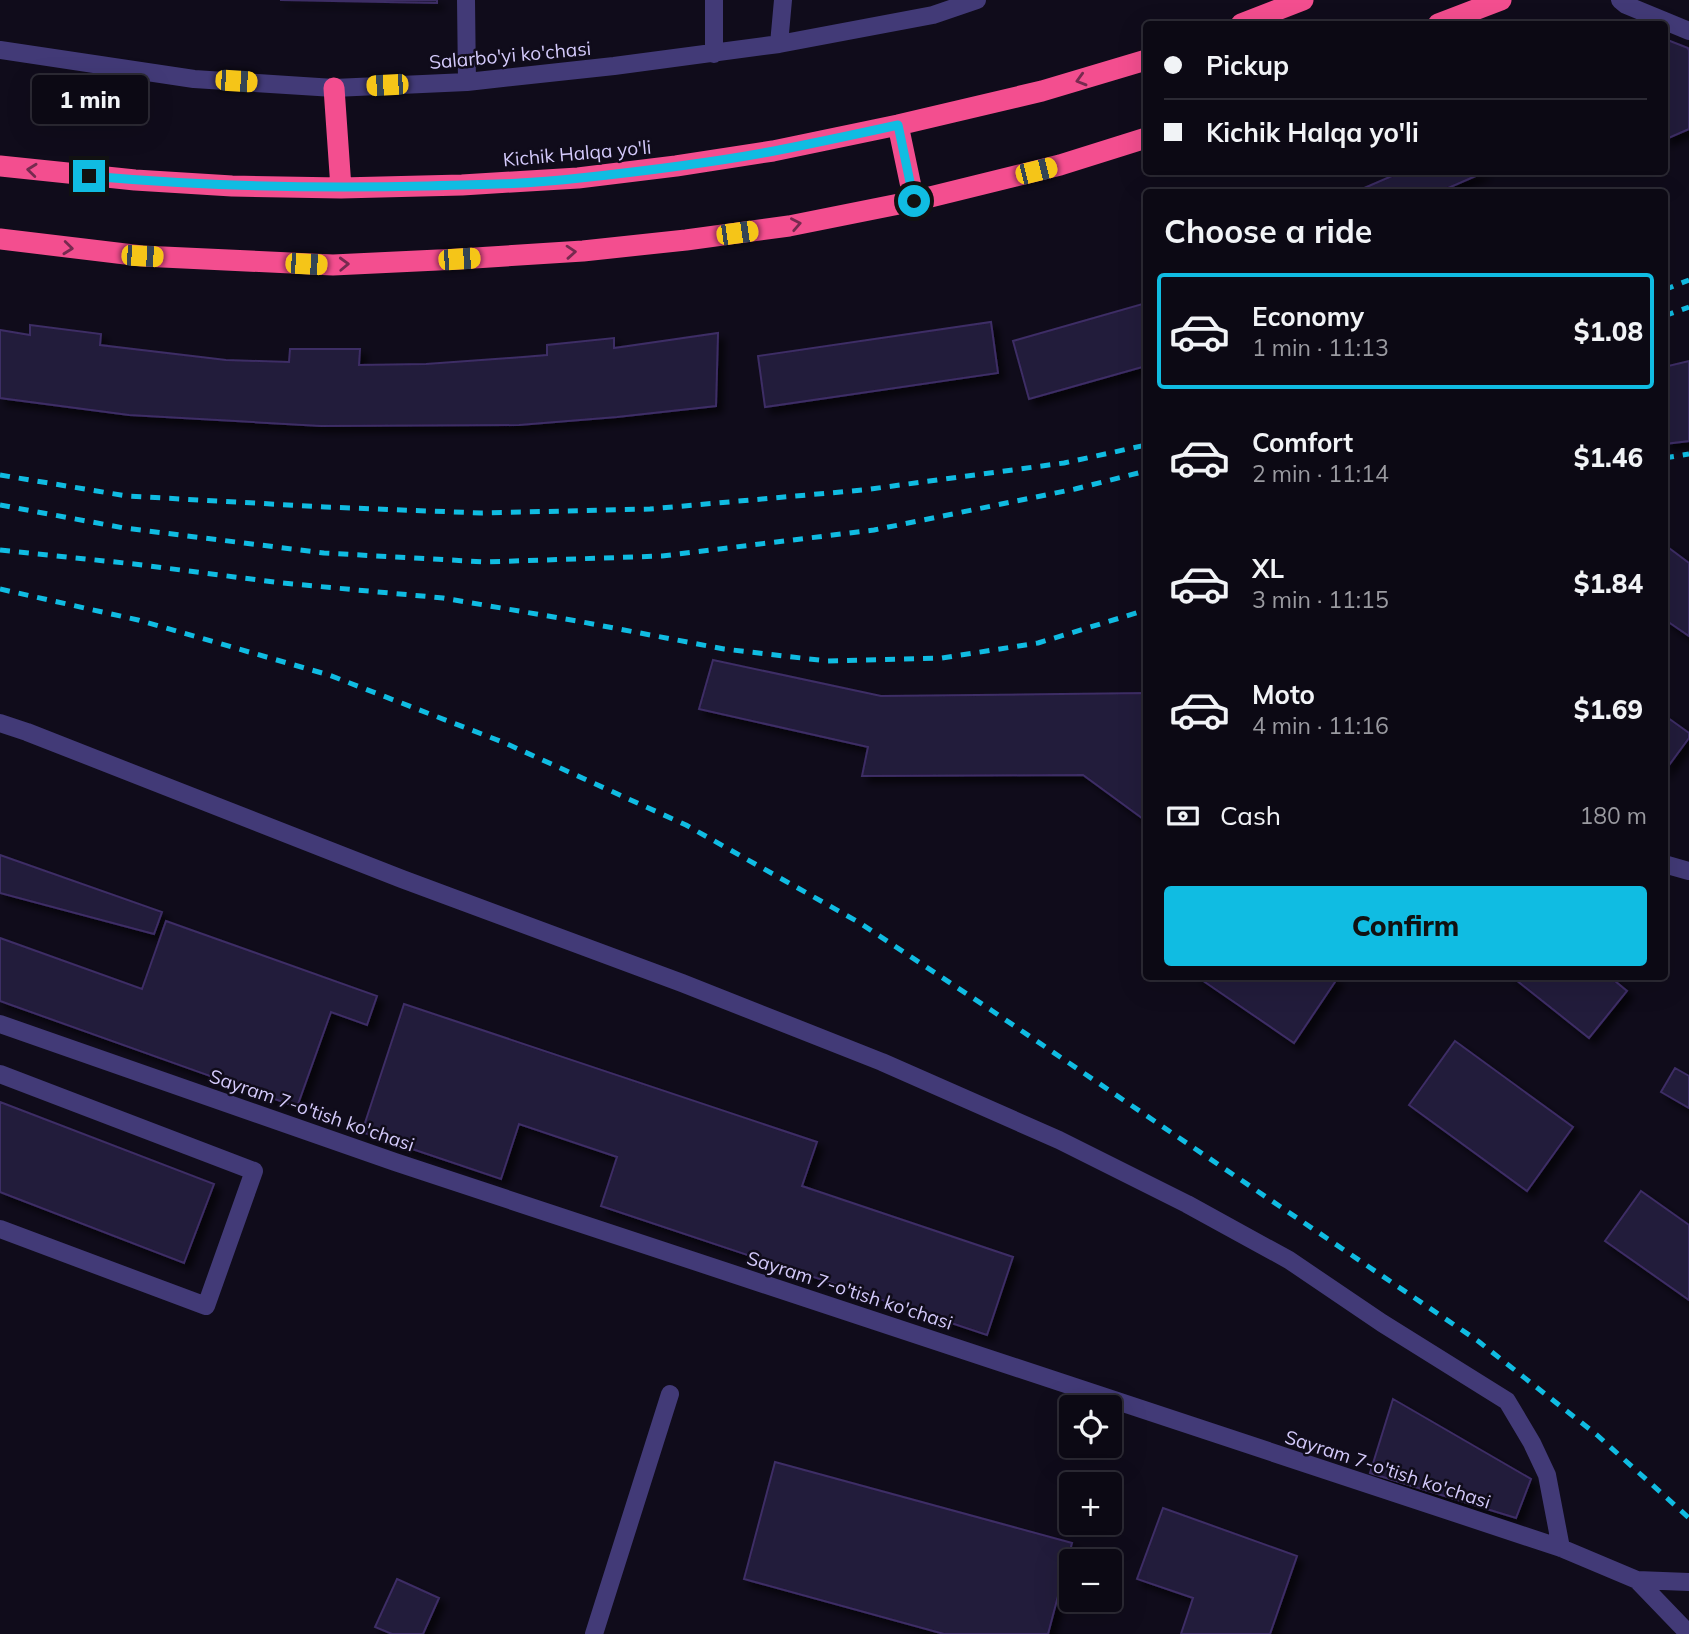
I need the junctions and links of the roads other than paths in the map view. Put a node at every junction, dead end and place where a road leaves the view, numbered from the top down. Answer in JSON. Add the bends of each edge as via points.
{"nodes":[{"id":1,"x":466,"y":0,"type":"edge"},
{"id":2,"x":714,"y":0,"type":"edge"},
{"id":3,"x":783,"y":0,"type":"edge"},
{"id":4,"x":977,"y":0,"type":"edge"},
{"id":5,"x":1303,"y":0,"type":"edge"},
{"id":6,"x":1501,"y":0,"type":"edge"},
{"id":7,"x":1620,"y":0,"type":"edge"},
{"id":8,"x":1249,"y":21,"type":"edge"},
{"id":9,"x":1446,"y":21,"type":"edge"},
{"id":10,"x":1666,"y":21,"type":"edge"},
{"id":11,"x":1668,"y":22,"type":"edge"},
{"id":12,"x":1689,"y":30,"type":"edge"},
{"id":13,"x":779,"y":44,"type":"junction"},
{"id":14,"x":0,"y":50,"type":"edge"},
{"id":15,"x":714,"y":54,"type":"junction"},
{"id":16,"x":1143,"y":61,"type":"edge"},
{"id":17,"x":467,"y":82,"type":"junction"},
{"id":18,"x":334,"y":88,"type":"junction"},
{"id":19,"x":898,"y":125,"type":"junction"},
{"id":20,"x":1143,"y":139,"type":"edge"},
{"id":21,"x":0,"y":166,"type":"edge"},
{"id":22,"x":341,"y":188,"type":"junction"},
{"id":23,"x":914,"y":201,"type":"junction"},
{"id":24,"x":0,"y":239,"type":"edge"},
{"id":25,"x":0,"y":723,"type":"edge"},
{"id":26,"x":1668,"y":865,"type":"edge"},
{"id":27,"x":1689,"y":871,"type":"edge"},
{"id":28,"x":0,"y":1024,"type":"edge"},
{"id":29,"x":0,"y":1074,"type":"edge"},
{"id":30,"x":0,"y":1229,"type":"edge"},
{"id":31,"x":670,"y":1394,"type":"dead end"},
{"id":32,"x":1560,"y":1548,"type":"junction"},
{"id":33,"x":1637,"y":1580,"type":"junction"},
{"id":34,"x":1689,"y":1582,"type":"edge"},
{"id":35,"x":594,"y":1634,"type":"edge"},
{"id":36,"x":1689,"y":1634,"type":"edge"}],
"edges":[{"from":1,"to":17,"type":"street"},
{"from":2,"to":15,"type":"street"},
{"from":3,"to":13,"type":"street"},
{"from":4,"to":13,"type":"street","name":"Salarbo'yi ko'chasi","via":[[933,15]]},
{"from":5,"to":8,"type":"highway"},
{"from":6,"to":9,"type":"highway"},
{"from":7,"to":10,"type":"street"},
{"from":11,"to":12,"type":"street"},
{"from":13,"to":15,"type":"street","name":"Salarbo'yi ko'chasi"},
{"from":14,"to":18,"type":"street","name":"Salarbo'yi ko'chasi","via":[[194,79]]},
{"from":15,"to":17,"type":"street","name":"Salarbo'yi ko'chasi"},
{"from":16,"to":19,"type":"highway","name":"Kichik Halqa yo'li","one_way":true,"via":[[1042,91]]},
{"from":17,"to":18,"type":"street","name":"Salarbo'yi ko'chasi"},
{"from":18,"to":22,"type":"highway"},
{"from":19,"to":22,"type":"highway","name":"Kichik Halqa yo'li","via":[[773,151],[578,178]]},
{"from":19,"to":23,"type":"highway"},
{"from":20,"to":23,"type":"highway"},
{"from":22,"to":21,"type":"highway","name":"Kichik Halqa yo'li","one_way":true,"via":[[135,180]]},
{"from":24,"to":23,"type":"highway","one_way":true,"via":[[142,256],[346,264],[583,251],[686,240],[789,226]]},
{"from":25,"to":32,"type":"street","via":[[883,1062],[1059,1140],[1187,1204],[1289,1260],[1507,1401],[1546,1475]]},
{"from":26,"to":27,"type":"street"},
{"from":28,"to":32,"type":"street","name":"Sayram 7-o'tish ko'chasi","via":[[395,1162]]},
{"from":29,"to":30,"type":"street","via":[[254,1171],[206,1306]]},
{"from":31,"to":35,"type":"street"},
{"from":32,"to":33,"type":"street","name":"Sayram 7-o'tish ko'chasi"},
{"from":33,"to":34,"type":"street","name":"Sayram 7-o'tish ko'chasi"},
{"from":33,"to":36,"type":"street"}]}
